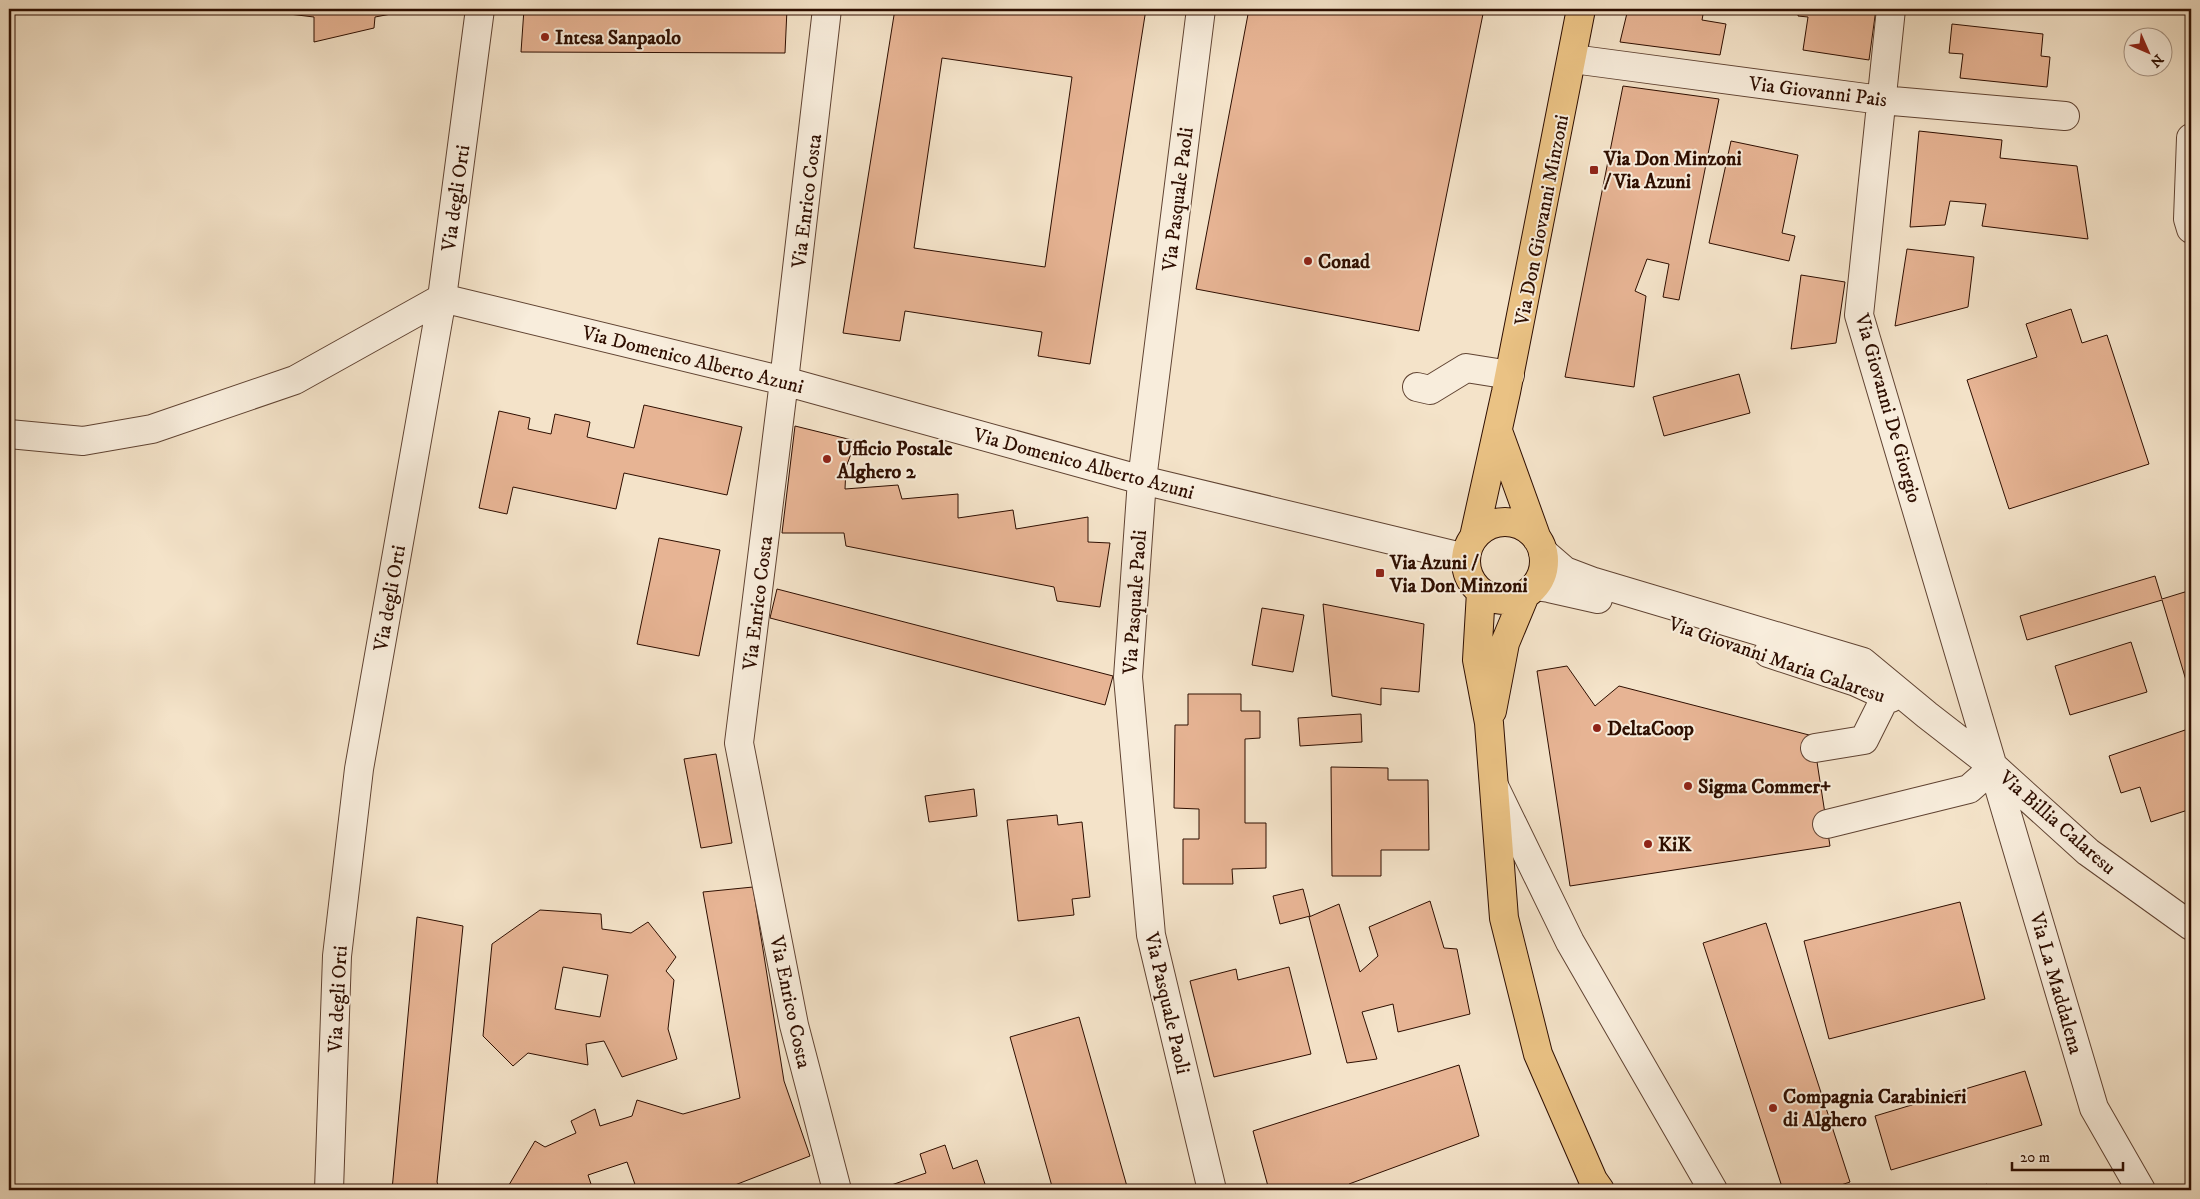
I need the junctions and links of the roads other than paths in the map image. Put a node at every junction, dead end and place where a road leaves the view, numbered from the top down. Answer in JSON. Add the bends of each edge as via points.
{"nodes":[{"id":1,"x":480,"y":9,"type":"edge"},
{"id":2,"x":827,"y":9,"type":"edge"},
{"id":3,"x":1202,"y":9,"type":"edge"},
{"id":4,"x":1581,"y":9,"type":"edge"},
{"id":5,"x":1892,"y":9,"type":"edge"},
{"id":6,"x":1573,"y":59,"type":"junction"},
{"id":7,"x":1881,"y":100,"type":"junction"},
{"id":8,"x":2065,"y":116,"type":"dead end"},
{"id":9,"x":2191,"y":138,"type":"edge"},
{"id":10,"x":2191,"y":229,"type":"edge"},
{"id":11,"x":442,"y":298,"type":"junction"},
{"id":12,"x":1510,"y":375,"type":"junction"},
{"id":13,"x":784,"y":381,"type":"junction"},
{"id":14,"x":1417,"y":387,"type":"dead end"},
{"id":15,"x":1498,"y":431,"type":"junction"},
{"id":16,"x":9,"y":434,"type":"edge"},
{"id":17,"x":1142,"y":480,"type":"junction"},
{"id":18,"x":1540,"y":546,"type":"junction"},
{"id":19,"x":1470,"y":548,"type":"junction"},
{"id":20,"x":1530,"y":591,"type":"junction"},
{"id":21,"x":1481,"y":592,"type":"junction"},
{"id":22,"x":1886,"y":696,"type":"junction"},
{"id":23,"x":1926,"y":715,"type":"junction"},
{"id":24,"x":1489,"y":723,"type":"junction"},
{"id":25,"x":1815,"y":748,"type":"dead end"},
{"id":26,"x":1994,"y":767,"type":"junction"},
{"id":27,"x":1495,"y":788,"type":"junction"},
{"id":28,"x":1827,"y":824,"type":"dead end"},
{"id":29,"x":2191,"y":926,"type":"edge"},
{"id":30,"x":329,"y":1190,"type":"edge"},
{"id":31,"x":838,"y":1190,"type":"edge"},
{"id":32,"x":1212,"y":1190,"type":"edge"},
{"id":33,"x":1600,"y":1190,"type":"edge"},
{"id":34,"x":1713,"y":1190,"type":"edge"},
{"id":35,"x":2141,"y":1190,"type":"edge"}],
"edges":[{"from":1,"to":11,"type":"street","name":"Via degli Orti"},
{"from":2,"to":13,"type":"street","name":"Via Enrico Costa"},
{"from":3,"to":17,"type":"street","name":"Via Pasquale Paoli"},
{"from":4,"to":6,"type":"main road","name":"Via Don Giovanni Minzoni"},
{"from":5,"to":7,"type":"street","name":"Via Giovanni De Giorgio"},
{"from":6,"to":7,"type":"street","name":"Via Giovanni Pais"},
{"from":6,"to":12,"type":"main road","name":"Via Don Giovanni Minzoni"},
{"from":7,"to":8,"type":"street","name":"Via Giovanni Pais"},
{"from":7,"to":26,"type":"street","name":"Via Giovanni De Giorgio","via":[[1859,315]]},
{"from":9,"to":10,"type":"street","via":[[2188,219]]},
{"from":11,"to":13,"type":"street","name":"Via Domenico Alberto Azuni"},
{"from":11,"to":16,"type":"street","via":[[295,380],[152,429],[83,441]]},
{"from":11,"to":30,"type":"street","name":"Via degli Orti","via":[[358,779],[337,956]]},
{"from":12,"to":14,"type":"street","via":[[1466,368],[1430,390]]},
{"from":12,"to":15,"type":"main road","name":"Via Don Giovanni Minzoni"},
{"from":13,"to":17,"type":"street","name":"Via Domenico Alberto Azuni"},
{"from":13,"to":31,"type":"street","name":"Via Enrico Costa","via":[[739,743],[794,1025]]},
{"from":15,"to":18,"type":"main road"},
{"from":15,"to":19,"type":"main road","name":"Via Don Giovanni Minzoni"},
{"from":17,"to":19,"type":"street","name":"Via Domenico Alberto Azuni"},
{"from":17,"to":32,"type":"street","name":"Via Pasquale Paoli","via":[[1128,677],[1151,935]]},
{"from":18,"to":19,"type":"main road","via":[[1531,532],[1507,522],[1493,524]]},
{"from":18,"to":20,"type":"main road","via":[[1543,574]]},
{"from":18,"to":23,"type":"street","name":"Via Giovanni Maria Calaresu","via":[[1565,571],[1594,582],[1863,662]]},
{"from":19,"to":21,"type":"main road","via":[[1467,570],[1472,583]]},
{"from":20,"to":21,"type":"main road","via":[[1506,601],[1492,599]]},
{"from":20,"to":22,"type":"street","name":"Via Giovanni Maria Calaresu","via":[[1590,596],[1856,682]]},
{"from":20,"to":24,"type":"main road","via":[[1504,643]]},
{"from":21,"to":24,"type":"main road","via":[[1477,660]]},
{"from":22,"to":23,"type":"street","name":"Via Giovanni Maria Calaresu"},
{"from":22,"to":25,"type":"street","via":[[1864,740]]},
{"from":23,"to":26,"type":"street","name":"Via Billia Calaresu"},
{"from":24,"to":27,"type":"main road"},
{"from":26,"to":28,"type":"street","via":[[1969,789]]},
{"from":26,"to":29,"type":"street","name":"Via Billia Calaresu","via":[[2088,852]]},
{"from":26,"to":35,"type":"street","name":"Via La Maddalena","via":[[2094,1108]]},
{"from":27,"to":33,"type":"main road","via":[[1504,918],[1538,1054]]},
{"from":27,"to":34,"type":"street","via":[[1570,942]]}]}
